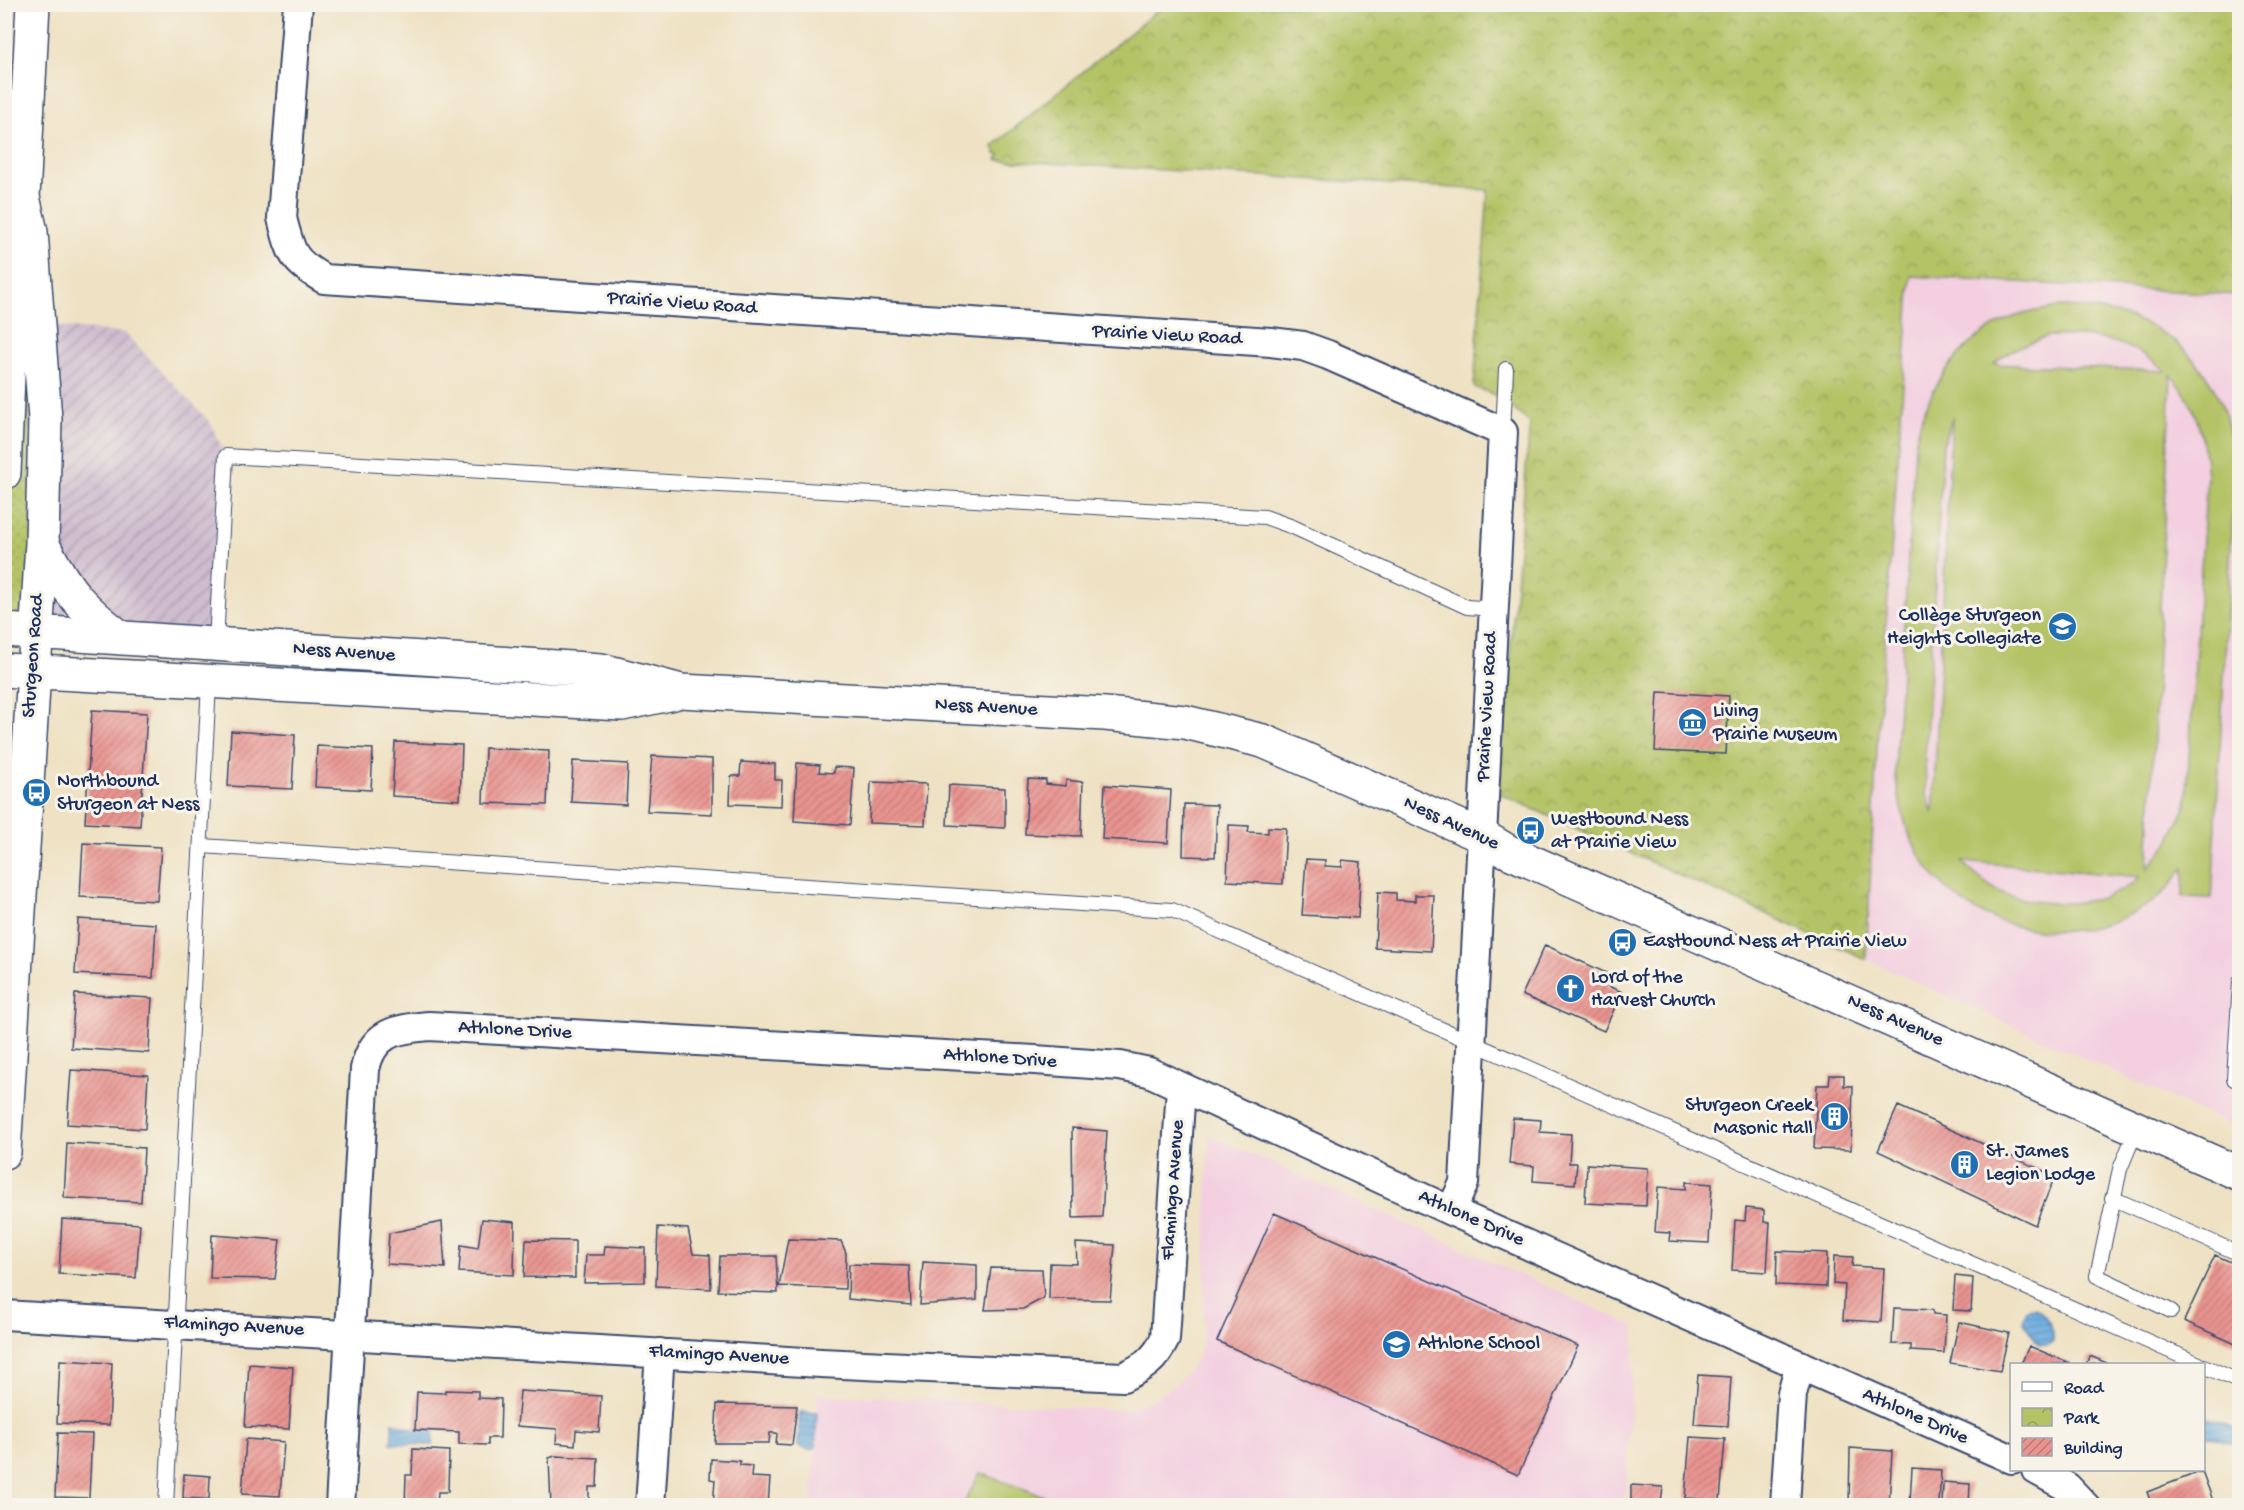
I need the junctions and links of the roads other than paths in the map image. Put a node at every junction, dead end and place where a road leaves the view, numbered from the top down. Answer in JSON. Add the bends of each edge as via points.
{"nodes":[{"id":1,"x":33,"y":4,"type":"edge"},
{"id":2,"x":298,"y":4,"type":"edge"},
{"id":3,"x":22,"y":197,"type":"junction"},
{"id":4,"x":1506,"y":369,"type":"dead end"},
{"id":5,"x":1503,"y":432,"type":"junction"},
{"id":6,"x":4,"y":473,"type":"edge"},
{"id":7,"x":42,"y":543,"type":"junction"},
{"id":8,"x":1494,"y":609,"type":"junction"},
{"id":9,"x":20,"y":631,"type":"edge"},
{"id":10,"x":121,"y":638,"type":"junction"},
{"id":11,"x":216,"y":643,"type":"junction"},
{"id":12,"x":18,"y":671,"type":"edge"},
{"id":13,"x":209,"y":683,"type":"junction"},
{"id":14,"x":681,"y":692,"type":"junction"},
{"id":15,"x":1482,"y":836,"type":"junction"},
{"id":16,"x":202,"y":846,"type":"junction"},
{"id":17,"x":2240,"y":982,"type":"edge"},
{"id":18,"x":1471,"y":1041,"type":"junction"},
{"id":19,"x":2240,"y":1080,"type":"edge"},
{"id":20,"x":1181,"y":1087,"type":"junction"},
{"id":21,"x":2137,"y":1128,"type":"junction"},
{"id":22,"x":4,"y":1152,"type":"edge"},
{"id":23,"x":2240,"y":1174,"type":"edge"},
{"id":24,"x":2112,"y":1198,"type":"junction"},
{"id":25,"x":1451,"y":1211,"type":"junction"},
{"id":26,"x":2240,"y":1254,"type":"edge"},
{"id":27,"x":2171,"y":1311,"type":"dead end"},
{"id":28,"x":4,"y":1315,"type":"edge"},
{"id":29,"x":176,"y":1324,"type":"junction"},
{"id":30,"x":351,"y":1334,"type":"junction"},
{"id":31,"x":660,"y":1353,"type":"junction"},
{"id":32,"x":2195,"y":1363,"type":"edge"},
{"id":33,"x":1800,"y":1365,"type":"junction"},
{"id":34,"x":2205,"y":1366,"type":"edge"},
{"id":35,"x":2240,"y":1382,"type":"edge"},
{"id":36,"x":2010,"y":1458,"type":"edge"},
{"id":37,"x":2038,"y":1471,"type":"edge"},
{"id":38,"x":166,"y":1506,"type":"edge"},
{"id":39,"x":340,"y":1506,"type":"edge"},
{"id":40,"x":650,"y":1506,"type":"edge"},
{"id":41,"x":1785,"y":1506,"type":"edge"},
{"id":42,"x":2085,"y":1506,"type":"edge"}],
"edges":[{"from":1,"to":3,"type":"main road","name":"Sturgeon Road"},
{"from":2,"to":5,"type":"street","name":"Prairie View Road","via":[[282,218],[300,266],[324,279],[1303,346]]},
{"from":3,"to":6,"type":"main road","name":"Sturgeon Road","via":[[14,230]]},
{"from":3,"to":7,"type":"main road","name":"Sturgeon Road","via":[[31,232],[45,419]]},
{"from":4,"to":5,"type":"lane"},
{"from":5,"to":8,"type":"street","name":"Prairie View Road"},
{"from":7,"to":9,"type":"main road","name":"Sturgeon Road"},
{"from":7,"to":10,"type":"main road","via":[[76,601]]},
{"from":8,"to":11,"type":"lane","via":[[1467,607],[1265,517],[226,456]]},
{"from":8,"to":15,"type":"street","name":"Prairie View Road"},
{"from":9,"to":10,"type":"main road","name":"Ness Avenue"},
{"from":9,"to":12,"type":"main road","name":"Sturgeon Road"},
{"from":10,"to":11,"type":"main road","name":"Ness Avenue"},
{"from":11,"to":14,"type":"main road","name":"Ness Avenue","via":[[601,670]]},
{"from":12,"to":13,"type":"main road","name":"Ness Avenue"},
{"from":12,"to":22,"type":"main road","name":"Sturgeon Road"},
{"from":13,"to":14,"type":"main road","name":"Ness Avenue","via":[[622,704]]},
{"from":13,"to":16,"type":"lane"},
{"from":14,"to":15,"type":"main road","name":"Ness Avenue","via":[[1185,722],[1263,741]]},
{"from":15,"to":18,"type":"street","name":"Prairie View Road"},
{"from":15,"to":21,"type":"main road","name":"Ness Avenue","via":[[1507,851]]},
{"from":16,"to":18,"type":"lane","via":[[1172,910]]},
{"from":16,"to":29,"type":"lane"},
{"from":17,"to":19,"type":"lane","via":[[2234,1079]]},
{"from":18,"to":25,"type":"street","name":"Prairie View Road","via":[[1464,1183]]},
{"from":18,"to":32,"type":"lane"},
{"from":20,"to":25,"type":"street","name":"Athlone Drive"},
{"from":20,"to":30,"type":"street","name":"Athlone Drive","via":[[1149,1072],[1120,1066],[441,1026],[398,1029],[382,1038],[368,1054],[365,1069]]},
{"from":20,"to":31,"type":"street","name":"Flamingo Avenue","via":[[1165,1339],[1145,1367],[1123,1377]]},
{"from":21,"to":23,"type":"main road","name":"Ness Avenue"},
{"from":21,"to":24,"type":"lane"},
{"from":24,"to":26,"type":"lane"},
{"from":24,"to":27,"type":"lane","via":[[2097,1276]]},
{"from":25,"to":33,"type":"street","name":"Athlone Drive"},
{"from":28,"to":29,"type":"street","name":"Flamingo Avenue"},
{"from":29,"to":30,"type":"street","name":"Flamingo Avenue"},
{"from":29,"to":38,"type":"lane"},
{"from":30,"to":31,"type":"street","name":"Flamingo Avenue"},
{"from":30,"to":39,"type":"street","name":"Athlone Drive"},
{"from":31,"to":40,"type":"street"},
{"from":33,"to":36,"type":"street","name":"Athlone Drive"},
{"from":33,"to":41,"type":"street","via":[[1792,1394]]},
{"from":34,"to":35,"type":"lane"},
{"from":37,"to":42,"type":"street","via":[[2067,1487]]}]}
